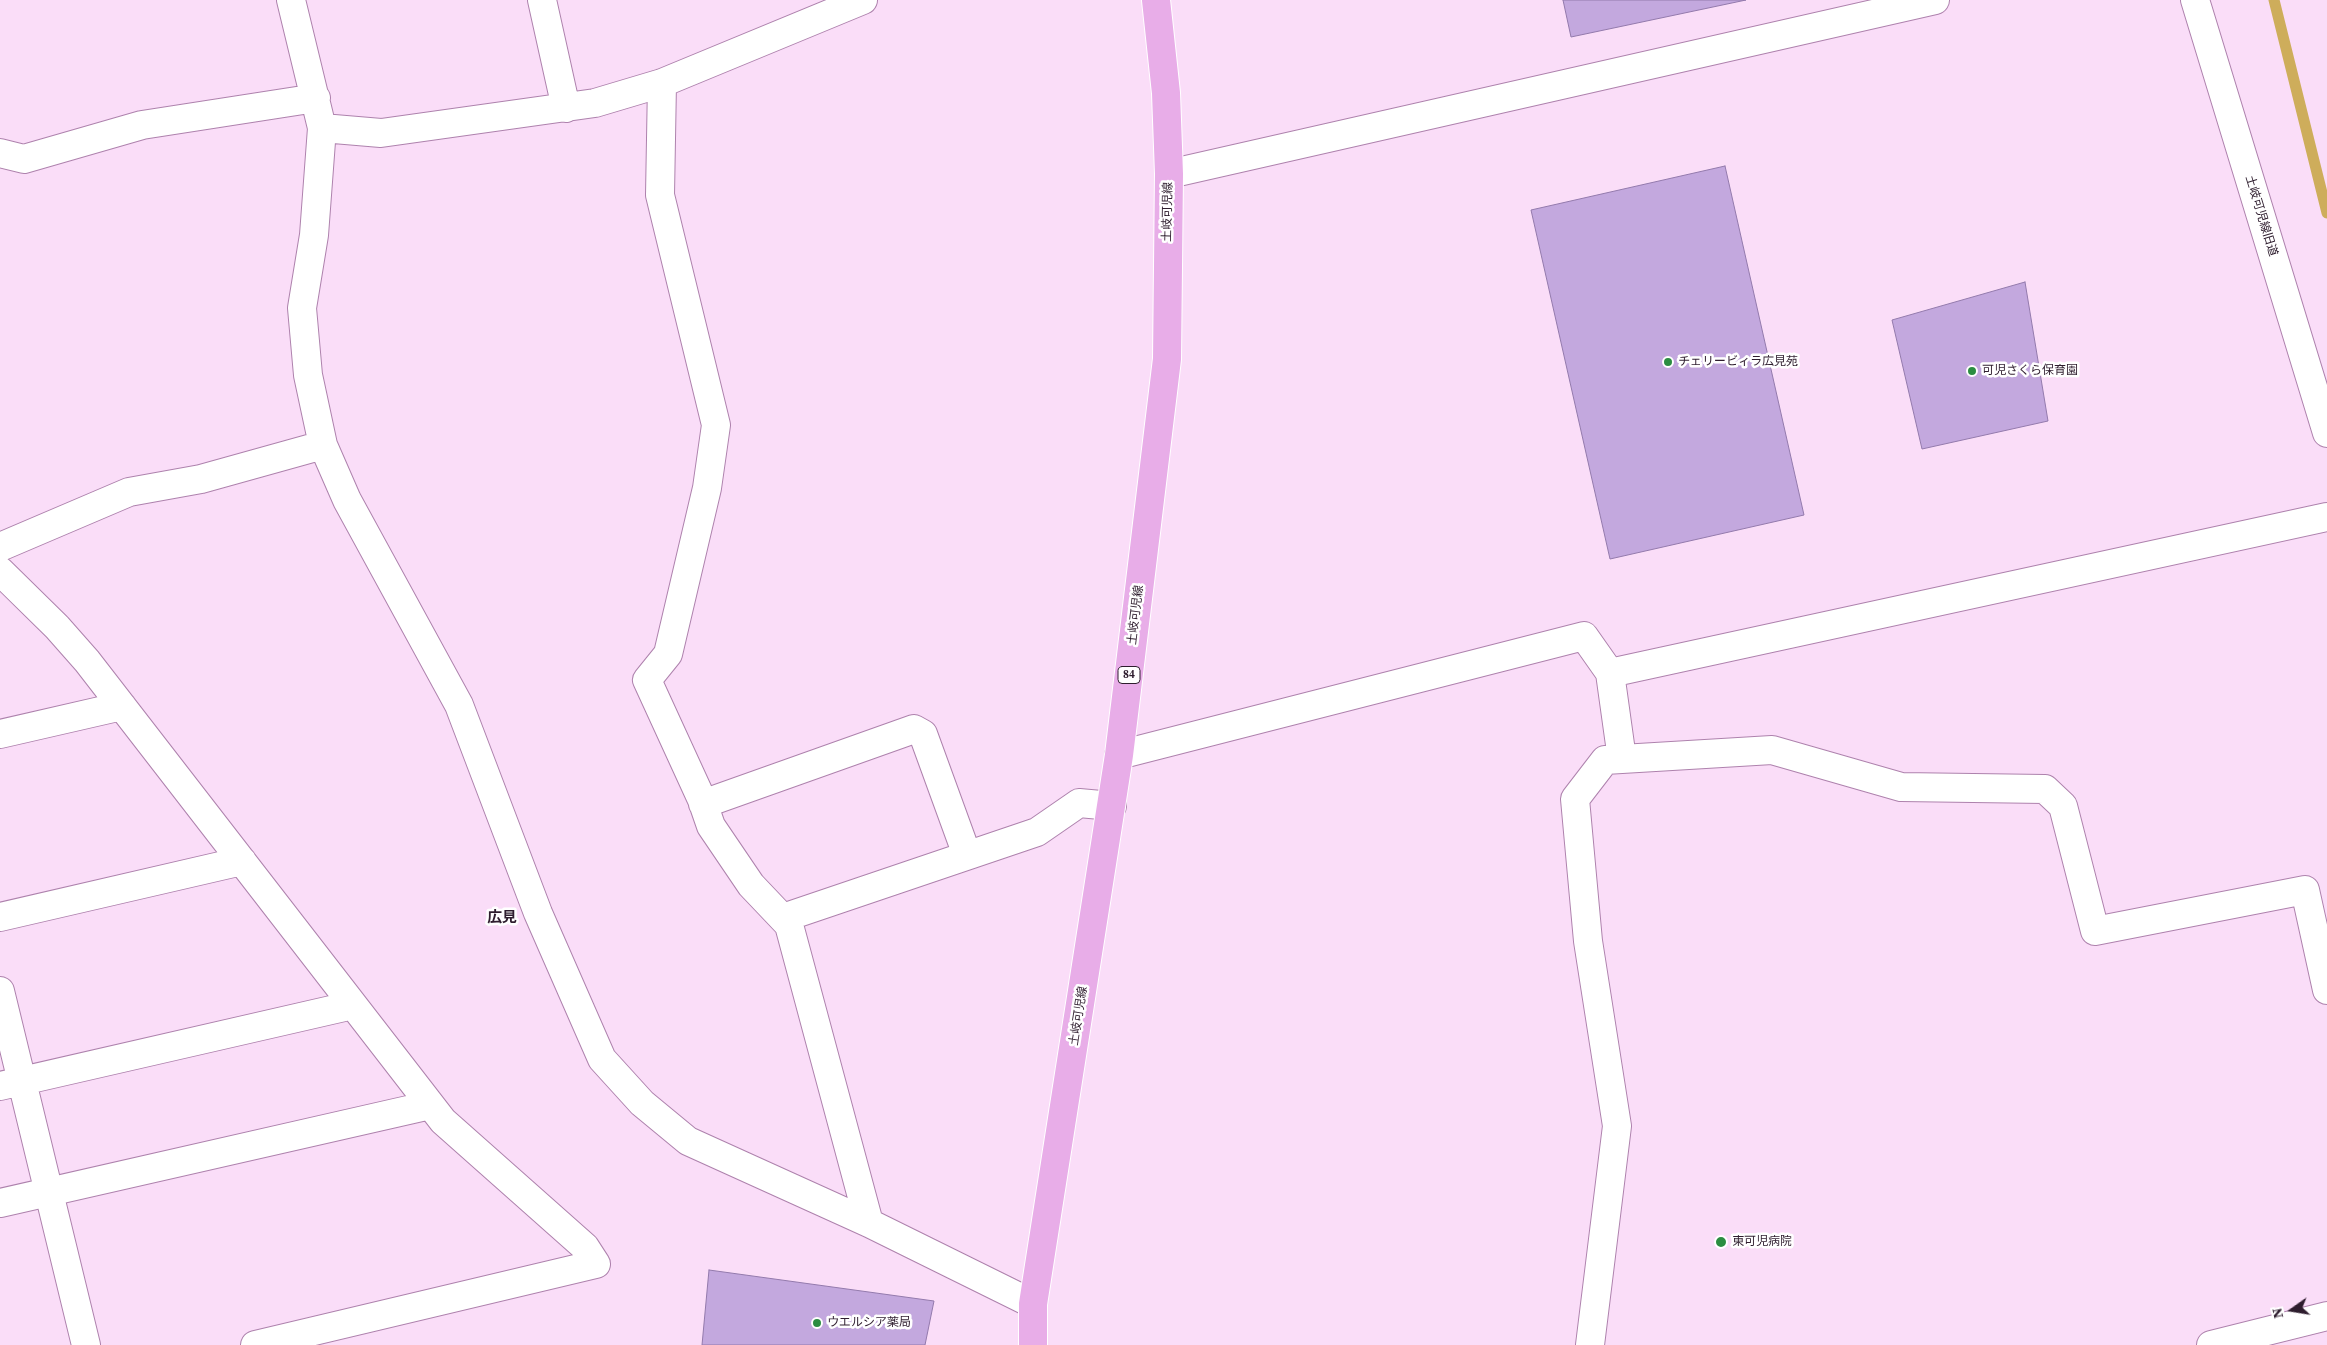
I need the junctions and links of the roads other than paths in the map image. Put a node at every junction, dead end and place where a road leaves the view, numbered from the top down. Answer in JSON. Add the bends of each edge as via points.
{"nodes":[{"id":1,"x":291,"y":0,"type":"edge"},
{"id":2,"x":542,"y":0,"type":"edge"},
{"id":3,"x":863,"y":0,"type":"edge"},
{"id":4,"x":1156,"y":0,"type":"edge"},
{"id":5,"x":1936,"y":0,"type":"edge"},
{"id":6,"x":2195,"y":0,"type":"edge"},
{"id":7,"x":662,"y":83,"type":"junction"},
{"id":8,"x":316,"y":98,"type":"junction"},
{"id":9,"x":566,"y":108,"type":"junction"},
{"id":10,"x":322,"y":128,"type":"junction"},
{"id":11,"x":0,"y":153,"type":"edge"},
{"id":12,"x":1169,"y":174,"type":"junction"},
{"id":13,"x":2327,"y":433,"type":"edge"},
{"id":14,"x":323,"y":445,"type":"junction"},
{"id":15,"x":2327,"y":517,"type":"edge"},
{"id":16,"x":0,"y":546,"type":"edge"},
{"id":17,"x":0,"y":571,"type":"edge"},
{"id":18,"x":1610,"y":673,"type":"junction"},
{"id":19,"x":122,"y":706,"type":"junction"},
{"id":20,"x":0,"y":734,"type":"edge"},
{"id":21,"x":1120,"y":755,"type":"junction"},
{"id":22,"x":1622,"y":758,"type":"junction"},
{"id":23,"x":703,"y":804,"type":"junction"},
{"id":24,"x":1112,"y":806,"type":"junction"},
{"id":25,"x":967,"y":856,"type":"junction"},
{"id":26,"x":242,"y":861,"type":"junction"},
{"id":27,"x":0,"y":917,"type":"edge"},
{"id":28,"x":783,"y":918,"type":"junction"},
{"id":29,"x":0,"y":990,"type":"edge"},
{"id":30,"x":2327,"y":990,"type":"edge"},
{"id":31,"x":353,"y":1005,"type":"junction"},
{"id":32,"x":11,"y":1083,"type":"edge"},
{"id":33,"x":430,"y":1105,"type":"junction"},
{"id":34,"x":49,"y":1192,"type":"junction"},
{"id":35,"x":0,"y":1203,"type":"edge"},
{"id":36,"x":869,"y":1223,"type":"junction"},
{"id":37,"x":1033,"y":1304,"type":"junction"},
{"id":38,"x":2327,"y":1316,"type":"edge"},
{"id":39,"x":86,"y":1345,"type":"edge"},
{"id":40,"x":255,"y":1345,"type":"edge"},
{"id":41,"x":1033,"y":1345,"type":"edge"},
{"id":42,"x":1590,"y":1345,"type":"edge"},
{"id":43,"x":2211,"y":1345,"type":"edge"}],
"edges":[{"from":1,"to":8,"type":"street"},
{"from":2,"to":9,"type":"street"},
{"from":3,"to":7,"type":"street"},
{"from":4,"to":12,"type":"main road","name":"土岐可児線","number":"84","via":[[1166,93]]},
{"from":5,"to":12,"type":"street"},
{"from":6,"to":13,"type":"street","name":"土岐可児線旧道"},
{"from":7,"to":9,"type":"street"},
{"from":7,"to":23,"type":"street","via":[[660,195],[716,425],[707,488],[668,654],[647,680]]},
{"from":8,"to":10,"type":"street"},
{"from":8,"to":11,"type":"street","via":[[142,125],[24,159]]},
{"from":9,"to":10,"type":"street","via":[[381,134]]},
{"from":10,"to":14,"type":"street","via":[[314,235],[302,308],[308,375]]},
{"from":12,"to":21,"type":"main road","name":"土岐可児線","number":"84","via":[[1167,360]]},
{"from":14,"to":16,"type":"street","via":[[200,479],[129,492]]},
{"from":14,"to":36,"type":"street","via":[[347,500],[459,705],[538,913],[602,1059],[642,1103],[688,1141]]},
{"from":15,"to":18,"type":"street"},
{"from":17,"to":19,"type":"street","via":[[57,627]]},
{"from":18,"to":21,"type":"street","via":[[1584,636]]},
{"from":18,"to":22,"type":"street"},
{"from":19,"to":20,"type":"street"},
{"from":19,"to":26,"type":"street"},
{"from":21,"to":24,"type":"main road","name":"土岐可児線","number":"84"},
{"from":22,"to":30,"type":"street","via":[[1772,750],[1901,786],[2045,788],[2063,806],[2095,932],[2305,890]]},
{"from":22,"to":42,"type":"street","via":[[1605,760],[1575,799],[1588,941],[1617,1126]]},
{"from":23,"to":25,"type":"street","via":[[914,729],[923,734]]},
{"from":23,"to":28,"type":"street","via":[[711,826],[751,885]]},
{"from":24,"to":25,"type":"street","via":[[1078,803],[1037,832]]},
{"from":24,"to":37,"type":"main road","name":"土岐可児線","number":"84"},
{"from":25,"to":28,"type":"street"},
{"from":26,"to":27,"type":"street"},
{"from":26,"to":31,"type":"street"},
{"from":28,"to":36,"type":"street","via":[[789,925]]},
{"from":29,"to":32,"type":"street"},
{"from":31,"to":32,"type":"street"},
{"from":31,"to":33,"type":"street"},
{"from":32,"to":34,"type":"street"},
{"from":33,"to":34,"type":"street"},
{"from":33,"to":40,"type":"street","via":[[443,1121],[585,1247],[596,1264]]},
{"from":34,"to":35,"type":"street"},
{"from":34,"to":39,"type":"street"},
{"from":36,"to":37,"type":"street"},
{"from":37,"to":41,"type":"main road","name":"土岐可児線","number":"84"},
{"from":38,"to":43,"type":"street"}]}
